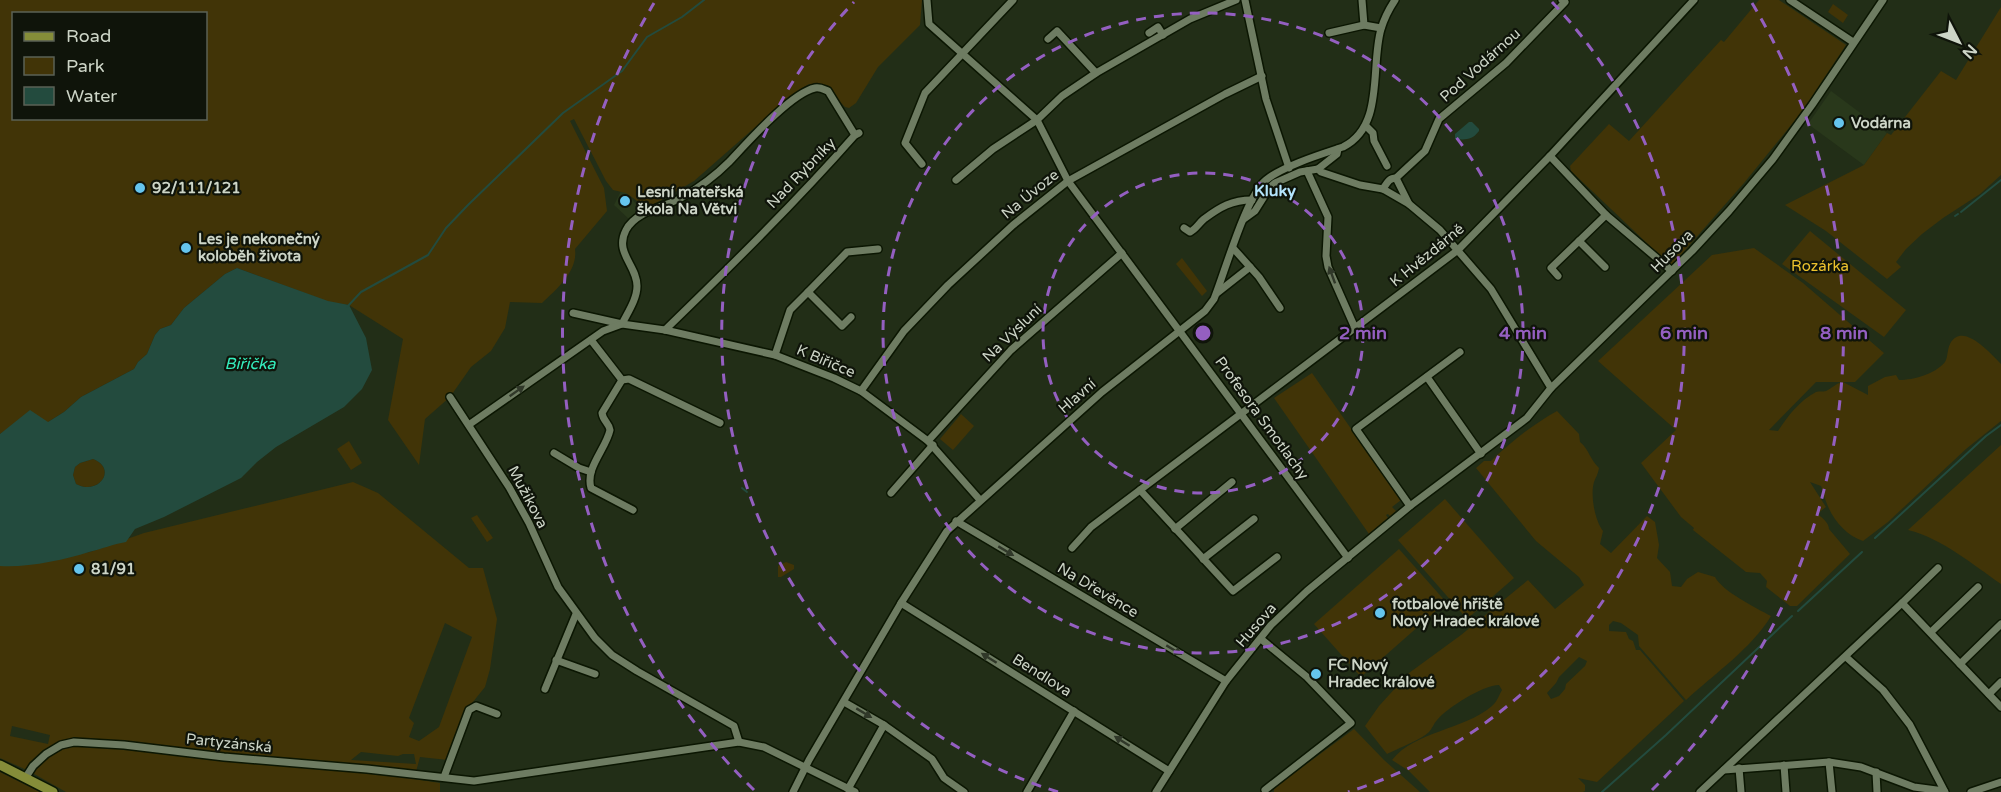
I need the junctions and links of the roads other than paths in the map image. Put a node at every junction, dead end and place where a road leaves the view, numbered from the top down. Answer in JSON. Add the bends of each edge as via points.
{"nodes":[{"id":1,"x":927,"y":0,"type":"edge"},
{"id":2,"x":1013,"y":0,"type":"edge"},
{"id":3,"x":1236,"y":0,"type":"edge"},
{"id":4,"x":1245,"y":0,"type":"edge"},
{"id":5,"x":1362,"y":0,"type":"edge"},
{"id":6,"x":1395,"y":0,"type":"edge"},
{"id":7,"x":1694,"y":0,"type":"edge"},
{"id":8,"x":1791,"y":0,"type":"edge"},
{"id":9,"x":1883,"y":0,"type":"edge"},
{"id":10,"x":1565,"y":1,"type":"edge"},
{"id":11,"x":1364,"y":26,"type":"junction"},
{"id":12,"x":1381,"y":28,"type":"junction"},
{"id":13,"x":1149,"y":33,"type":"dead end"},
{"id":14,"x":1329,"y":33,"type":"dead end"},
{"id":15,"x":1163,"y":35,"type":"junction"},
{"id":16,"x":1048,"y":39,"type":"dead end"},
{"id":17,"x":1853,"y":42,"type":"junction"},
{"id":18,"x":962,"y":55,"type":"junction"},
{"id":19,"x":1096,"y":73,"type":"junction"},
{"id":20,"x":1262,"y":76,"type":"junction"},
{"id":21,"x":1037,"y":120,"type":"junction"},
{"id":22,"x":1366,"y":126,"type":"junction"},
{"id":23,"x":1338,"y":148,"type":"junction"},
{"id":24,"x":1550,"y":156,"type":"junction"},
{"id":25,"x":922,"y":164,"type":"dead end"},
{"id":26,"x":1387,"y":166,"type":"dead end"},
{"id":27,"x":1289,"y":168,"type":"junction"},
{"id":28,"x":1318,"y":169,"type":"junction"},
{"id":29,"x":1306,"y":171,"type":"junction"},
{"id":30,"x":1396,"y":178,"type":"junction"},
{"id":31,"x":956,"y":180,"type":"dead end"},
{"id":32,"x":1068,"y":180,"type":"junction"},
{"id":33,"x":1383,"y":189,"type":"junction"},
{"id":34,"x":1252,"y":200,"type":"junction"},
{"id":35,"x":1409,"y":204,"type":"junction"},
{"id":36,"x":1606,"y":215,"type":"junction"},
{"id":37,"x":1244,"y":219,"type":"junction"},
{"id":38,"x":1184,"y":228,"type":"dead end"},
{"id":39,"x":1579,"y":241,"type":"junction"},
{"id":40,"x":1233,"y":248,"type":"junction"},
{"id":41,"x":878,"y":249,"type":"dead end"},
{"id":42,"x":1458,"y":250,"type":"junction"},
{"id":43,"x":1122,"y":253,"type":"junction"},
{"id":44,"x":1250,"y":267,"type":"junction"},
{"id":45,"x":1605,"y":267,"type":"dead end"},
{"id":46,"x":1672,"y":270,"type":"junction"},
{"id":47,"x":1558,"y":276,"type":"dead end"},
{"id":48,"x":808,"y":292,"type":"junction"},
{"id":49,"x":1216,"y":294,"type":"junction"},
{"id":50,"x":1280,"y":308,"type":"dead end"},
{"id":51,"x":573,"y":313,"type":"dead end"},
{"id":52,"x":850,"y":317,"type":"dead end"},
{"id":53,"x":622,"y":324,"type":"junction"},
{"id":54,"x":1355,"y":328,"type":"junction"},
{"id":55,"x":665,"y":330,"type":"junction"},
{"id":56,"x":1180,"y":331,"type":"junction"},
{"id":57,"x":591,"y":340,"type":"junction"},
{"id":58,"x":1460,"y":352,"type":"dead end"},
{"id":59,"x":775,"y":355,"type":"junction"},
{"id":60,"x":1426,"y":377,"type":"junction"},
{"id":61,"x":622,"y":380,"type":"junction"},
{"id":62,"x":1551,"y":388,"type":"junction"},
{"id":63,"x":861,"y":391,"type":"junction"},
{"id":64,"x":450,"y":397,"type":"dead end"},
{"id":65,"x":1242,"y":414,"type":"junction"},
{"id":66,"x":720,"y":423,"type":"dead end"},
{"id":67,"x":470,"y":424,"type":"junction"},
{"id":68,"x":931,"y":443,"type":"junction"},
{"id":69,"x":555,"y":453,"type":"dead end"},
{"id":70,"x":1481,"y":454,"type":"junction"},
{"id":71,"x":591,"y":472,"type":"junction"},
{"id":72,"x":1232,"y":482,"type":"dead end"},
{"id":73,"x":1140,"y":490,"type":"junction"},
{"id":74,"x":891,"y":493,"type":"dead end"},
{"id":75,"x":980,"y":500,"type":"junction"},
{"id":76,"x":1410,"y":506,"type":"junction"},
{"id":77,"x":633,"y":510,"type":"dead end"},
{"id":78,"x":1254,"y":519,"type":"dead end"},
{"id":79,"x":956,"y":521,"type":"junction"},
{"id":80,"x":1175,"y":529,"type":"junction"},
{"id":81,"x":1072,"y":548,"type":"dead end"},
{"id":82,"x":1278,"y":557,"type":"dead end"},
{"id":83,"x":1348,"y":558,"type":"junction"},
{"id":84,"x":1203,"y":559,"type":"junction"},
{"id":85,"x":1938,"y":568,"type":"dead end"},
{"id":86,"x":1978,"y":587,"type":"dead end"},
{"id":87,"x":901,"y":603,"type":"junction"},
{"id":88,"x":1902,"y":603,"type":"junction"},
{"id":89,"x":576,"y":614,"type":"junction"},
{"id":90,"x":2001,"y":624,"type":"edge"},
{"id":91,"x":1930,"y":632,"type":"junction"},
{"id":92,"x":1261,"y":639,"type":"junction"},
{"id":93,"x":1846,"y":657,"type":"junction"},
{"id":94,"x":556,"y":660,"type":"junction"},
{"id":95,"x":1960,"y":664,"type":"junction"},
{"id":96,"x":595,"y":674,"type":"dead end"},
{"id":97,"x":1226,"y":681,"type":"junction"},
{"id":98,"x":2001,"y":682,"type":"edge"},
{"id":99,"x":545,"y":689,"type":"dead end"},
{"id":100,"x":1989,"y":694,"type":"junction"},
{"id":101,"x":844,"y":702,"type":"junction"},
{"id":102,"x":2001,"y":707,"type":"edge"},
{"id":103,"x":1074,"y":711,"type":"junction"},
{"id":104,"x":498,"y":714,"type":"dead end"},
{"id":105,"x":884,"y":725,"type":"junction"},
{"id":106,"x":740,"y":742,"type":"junction"},
{"id":107,"x":1829,"y":762,"type":"junction"},
{"id":108,"x":0,"y":765,"type":"edge"},
{"id":109,"x":1784,"y":765,"type":"junction"},
{"id":110,"x":806,"y":768,"type":"junction"},
{"id":111,"x":1739,"y":768,"type":"junction"},
{"id":112,"x":1724,"y":770,"type":"junction"},
{"id":113,"x":1169,"y":771,"type":"junction"},
{"id":114,"x":1876,"y":772,"type":"junction"},
{"id":115,"x":26,"y":777,"type":"junction"},
{"id":116,"x":444,"y":777,"type":"junction"},
{"id":117,"x":2001,"y":782,"type":"edge"},
{"id":118,"x":852,"y":790,"type":"edge"},
{"id":119,"x":1265,"y":790,"type":"dead end"},
{"id":120,"x":1944,"y":791,"type":"edge"},
{"id":121,"x":53,"y":792,"type":"edge"},
{"id":122,"x":793,"y":792,"type":"edge"},
{"id":123,"x":964,"y":792,"type":"edge"},
{"id":124,"x":1027,"y":792,"type":"edge"},
{"id":125,"x":1156,"y":792,"type":"edge"},
{"id":126,"x":1700,"y":792,"type":"edge"},
{"id":127,"x":1741,"y":792,"type":"edge"},
{"id":128,"x":1786,"y":792,"type":"edge"},
{"id":129,"x":1832,"y":792,"type":"edge"},
{"id":130,"x":1877,"y":792,"type":"edge"},
{"id":131,"x":1971,"y":792,"type":"edge"}],
"edges":[{"from":1,"to":18,"type":"street","via":[[928,24]]},
{"from":2,"to":18,"type":"street"},
{"from":3,"to":15,"type":"street"},
{"from":4,"to":20,"type":"street"},
{"from":5,"to":11,"type":"street"},
{"from":6,"to":12,"type":"street"},
{"from":7,"to":24,"type":"street","name":"K Hvězdárně"},
{"from":8,"to":17,"type":"street"},
{"from":9,"to":17,"type":"street","name":"Husova"},
{"from":10,"to":30,"type":"street","name":"Pod Vodárnou","via":[[1506,63],[1439,119],[1425,151]]},
{"from":11,"to":12,"type":"street"},
{"from":11,"to":14,"type":"street"},
{"from":12,"to":22,"type":"street"},
{"from":13,"to":15,"type":"street","via":[[1158,27]]},
{"from":15,"to":19,"type":"street"},
{"from":16,"to":19,"type":"street","via":[[1057,31]]},
{"from":17,"to":46,"type":"street","name":"Husova","via":[[1773,159]]},
{"from":18,"to":21,"type":"street"},
{"from":18,"to":25,"type":"street","via":[[925,93],[905,143]]},
{"from":19,"to":21,"type":"street","via":[[1062,96]]},
{"from":20,"to":27,"type":"street"},
{"from":20,"to":32,"type":"street","name":"Na Úvoze"},
{"from":21,"to":31,"type":"street"},
{"from":21,"to":32,"type":"street","name":"Profesora Smotlachy"},
{"from":22,"to":23,"type":"street","name":"Hlavní","via":[[1351,143]]},
{"from":22,"to":26,"type":"street"},
{"from":23,"to":27,"type":"street","name":"Hlavní"},
{"from":23,"to":28,"type":"street","name":"Hlavní","via":[[1337,154]]},
{"from":24,"to":36,"type":"street"},
{"from":24,"to":42,"type":"street","name":"K Hvězdárně"},
{"from":27,"to":34,"type":"street","name":"Hlavní","via":[[1265,181]]},
{"from":28,"to":29,"type":"street","name":"Hlavní"},
{"from":28,"to":33,"type":"street"},
{"from":29,"to":37,"type":"street","name":"Hlavní","via":[[1275,183],[1255,211]]},
{"from":54,"to":29,"type":"street","one_way":true,"via":[[1328,267],[1328,217]]},
{"from":30,"to":33,"type":"street","name":"Pod Vodárnou"},
{"from":30,"to":35,"type":"street"},
{"from":32,"to":43,"type":"street","name":"Profesora Smotlachy"},
{"from":32,"to":63,"type":"street","name":"Na Úvoze","via":[[948,285],[904,331]]},
{"from":33,"to":35,"type":"street"},
{"from":34,"to":37,"type":"street","name":"Hlavní"},
{"from":34,"to":38,"type":"street","via":[[1234,200],[1203,220],[1193,232]]},
{"from":35,"to":42,"type":"street"},
{"from":36,"to":39,"type":"street"},
{"from":36,"to":46,"type":"street"},
{"from":37,"to":40,"type":"street","name":"Hlavní"},
{"from":39,"to":45,"type":"street"},
{"from":39,"to":47,"type":"street","via":[[1551,268]]},
{"from":40,"to":44,"type":"street"},
{"from":40,"to":49,"type":"street","name":"Hlavní"},
{"from":41,"to":48,"type":"street","via":[[847,252]]},
{"from":42,"to":54,"type":"street","name":"K Hvězdárně"},
{"from":42,"to":62,"type":"street","via":[[1491,290]]},
{"from":43,"to":56,"type":"street","name":"Profesora Smotlachy"},
{"from":43,"to":68,"type":"street","name":"Na Výsluní","via":[[1011,350]]},
{"from":44,"to":49,"type":"street","name":"Hlavní"},
{"from":44,"to":50,"type":"street"},
{"from":46,"to":62,"type":"street","name":"Husova"},
{"from":48,"to":52,"type":"street","via":[[842,326]]},
{"from":48,"to":59,"type":"street","via":[[790,310]]},
{"from":49,"to":56,"type":"street","name":"Hlavní","via":[[1205,311]]},
{"from":51,"to":53,"type":"street","name":"K Biřičce"},
{"from":53,"to":55,"type":"street","name":"K Biřičce"},
{"from":53,"to":55,"type":"street","name":"Nad Rybníky","via":[[637,285],[622,244],[631,223],[712,177],[762,127],[813,88],[828,91],[857,134]]},
{"from":53,"to":57,"type":"street"},
{"from":54,"to":65,"type":"street","name":"K Hvězdárně"},
{"from":55,"to":59,"type":"street","name":"K Biřičce"},
{"from":56,"to":65,"type":"street","name":"Profesora Smotlachy"},
{"from":56,"to":75,"type":"street","name":"Hlavní","via":[[1109,386]]},
{"from":57,"to":61,"type":"street"},
{"from":67,"to":57,"type":"street","one_way":true},
{"from":58,"to":60,"type":"street"},
{"from":59,"to":63,"type":"street","name":"K Biřičce"},
{"from":60,"to":70,"type":"street"},
{"from":60,"to":76,"type":"street","via":[[1356,429]]},
{"from":61,"to":66,"type":"street","via":[[629,379]]},
{"from":61,"to":71,"type":"street","via":[[602,413],[610,430]]},
{"from":62,"to":70,"type":"street","name":"Husova","via":[[1527,418]]},
{"from":63,"to":68,"type":"street","name":"K Biřičce"},
{"from":64,"to":67,"type":"street","name":"Mužíkova"},
{"from":65,"to":73,"type":"street","name":"K Hvězdárně"},
{"from":65,"to":83,"type":"street","name":"Profesora Smotlachy"},
{"from":67,"to":89,"type":"street","name":"Mužíkova","via":[[509,487],[552,576]]},
{"from":68,"to":74,"type":"street","name":"Na Výsluní"},
{"from":68,"to":75,"type":"street","name":"K Biřičce"},
{"from":69,"to":71,"type":"street"},
{"from":70,"to":76,"type":"street","name":"Husova"},
{"from":71,"to":77,"type":"street","via":[[591,488]]},
{"from":72,"to":80,"type":"street"},
{"from":73,"to":80,"type":"street"},
{"from":73,"to":81,"type":"street","name":"K Hvězdárně","via":[[1091,527]]},
{"from":75,"to":79,"type":"street","name":"Hlavní"},
{"from":76,"to":83,"type":"street","name":"Husova"},
{"from":78,"to":84,"type":"street"},
{"from":79,"to":87,"type":"street","name":"Hlavní","via":[[939,540]]},
{"from":79,"to":97,"type":"street","name":"Na Dřevěnce","one_way":true},
{"from":80,"to":84,"type":"street"},
{"from":82,"to":84,"type":"street","via":[[1233,591]]},
{"from":83,"to":92,"type":"street","name":"Husova","via":[[1307,591]]},
{"from":85,"to":88,"type":"street"},
{"from":86,"to":91,"type":"street"},
{"from":87,"to":101,"type":"street","name":"Hlavní"},
{"from":103,"to":87,"type":"street","name":"Bendlova","one_way":true},
{"from":88,"to":91,"type":"street"},
{"from":88,"to":93,"type":"street"},
{"from":89,"to":94,"type":"street"},
{"from":89,"to":106,"type":"street","name":"Mužíkova","via":[[612,655],[734,726]]},
{"from":90,"to":95,"type":"street"},
{"from":91,"to":95,"type":"street"},
{"from":92,"to":97,"type":"street","name":"Husova"},
{"from":92,"to":119,"type":"street","via":[[1307,677],[1351,723]]},
{"from":93,"to":112,"type":"street"},
{"from":93,"to":120,"type":"street","via":[[1883,690],[1910,725]]},
{"from":94,"to":96,"type":"street"},
{"from":94,"to":99,"type":"street"},
{"from":95,"to":100,"type":"street"},
{"from":97,"to":113,"type":"street","name":"Husova"},
{"from":98,"to":100,"type":"street"},
{"from":100,"to":102,"type":"street"},
{"from":101,"to":105,"type":"street","one_way":true},
{"from":101,"to":110,"type":"street","name":"Hlavní"},
{"from":113,"to":103,"type":"street","name":"Bendlova","one_way":true},
{"from":103,"to":124,"type":"street"},
{"from":104,"to":116,"type":"street","via":[[476,706],[469,710]]},
{"from":105,"to":118,"type":"street"},
{"from":105,"to":123,"type":"street","via":[[932,759],[944,778]]},
{"from":106,"to":110,"type":"street","name":"Partyzánská","via":[[764,747]]},
{"from":106,"to":116,"type":"street","name":"Partyzánská","via":[[474,781]]},
{"from":107,"to":109,"type":"street"},
{"from":107,"to":114,"type":"street"},
{"from":107,"to":129,"type":"street"},
{"from":108,"to":115,"type":"main road"},
{"from":109,"to":111,"type":"street"},
{"from":109,"to":128,"type":"street"},
{"from":110,"to":118,"type":"street","name":"Partyzánská"},
{"from":110,"to":122,"type":"street","name":"Hlavní"},
{"from":111,"to":112,"type":"street"},
{"from":111,"to":127,"type":"street"},
{"from":112,"to":126,"type":"street"},
{"from":113,"to":125,"type":"street","name":"Husova"},
{"from":114,"to":120,"type":"street","via":[[1914,787]]},
{"from":114,"to":130,"type":"street"},
{"from":115,"to":116,"type":"street","name":"Partyzánská","via":[[53,749],[82,742]]},
{"from":115,"to":121,"type":"main road"},
{"from":117,"to":131,"type":"street"}]}
